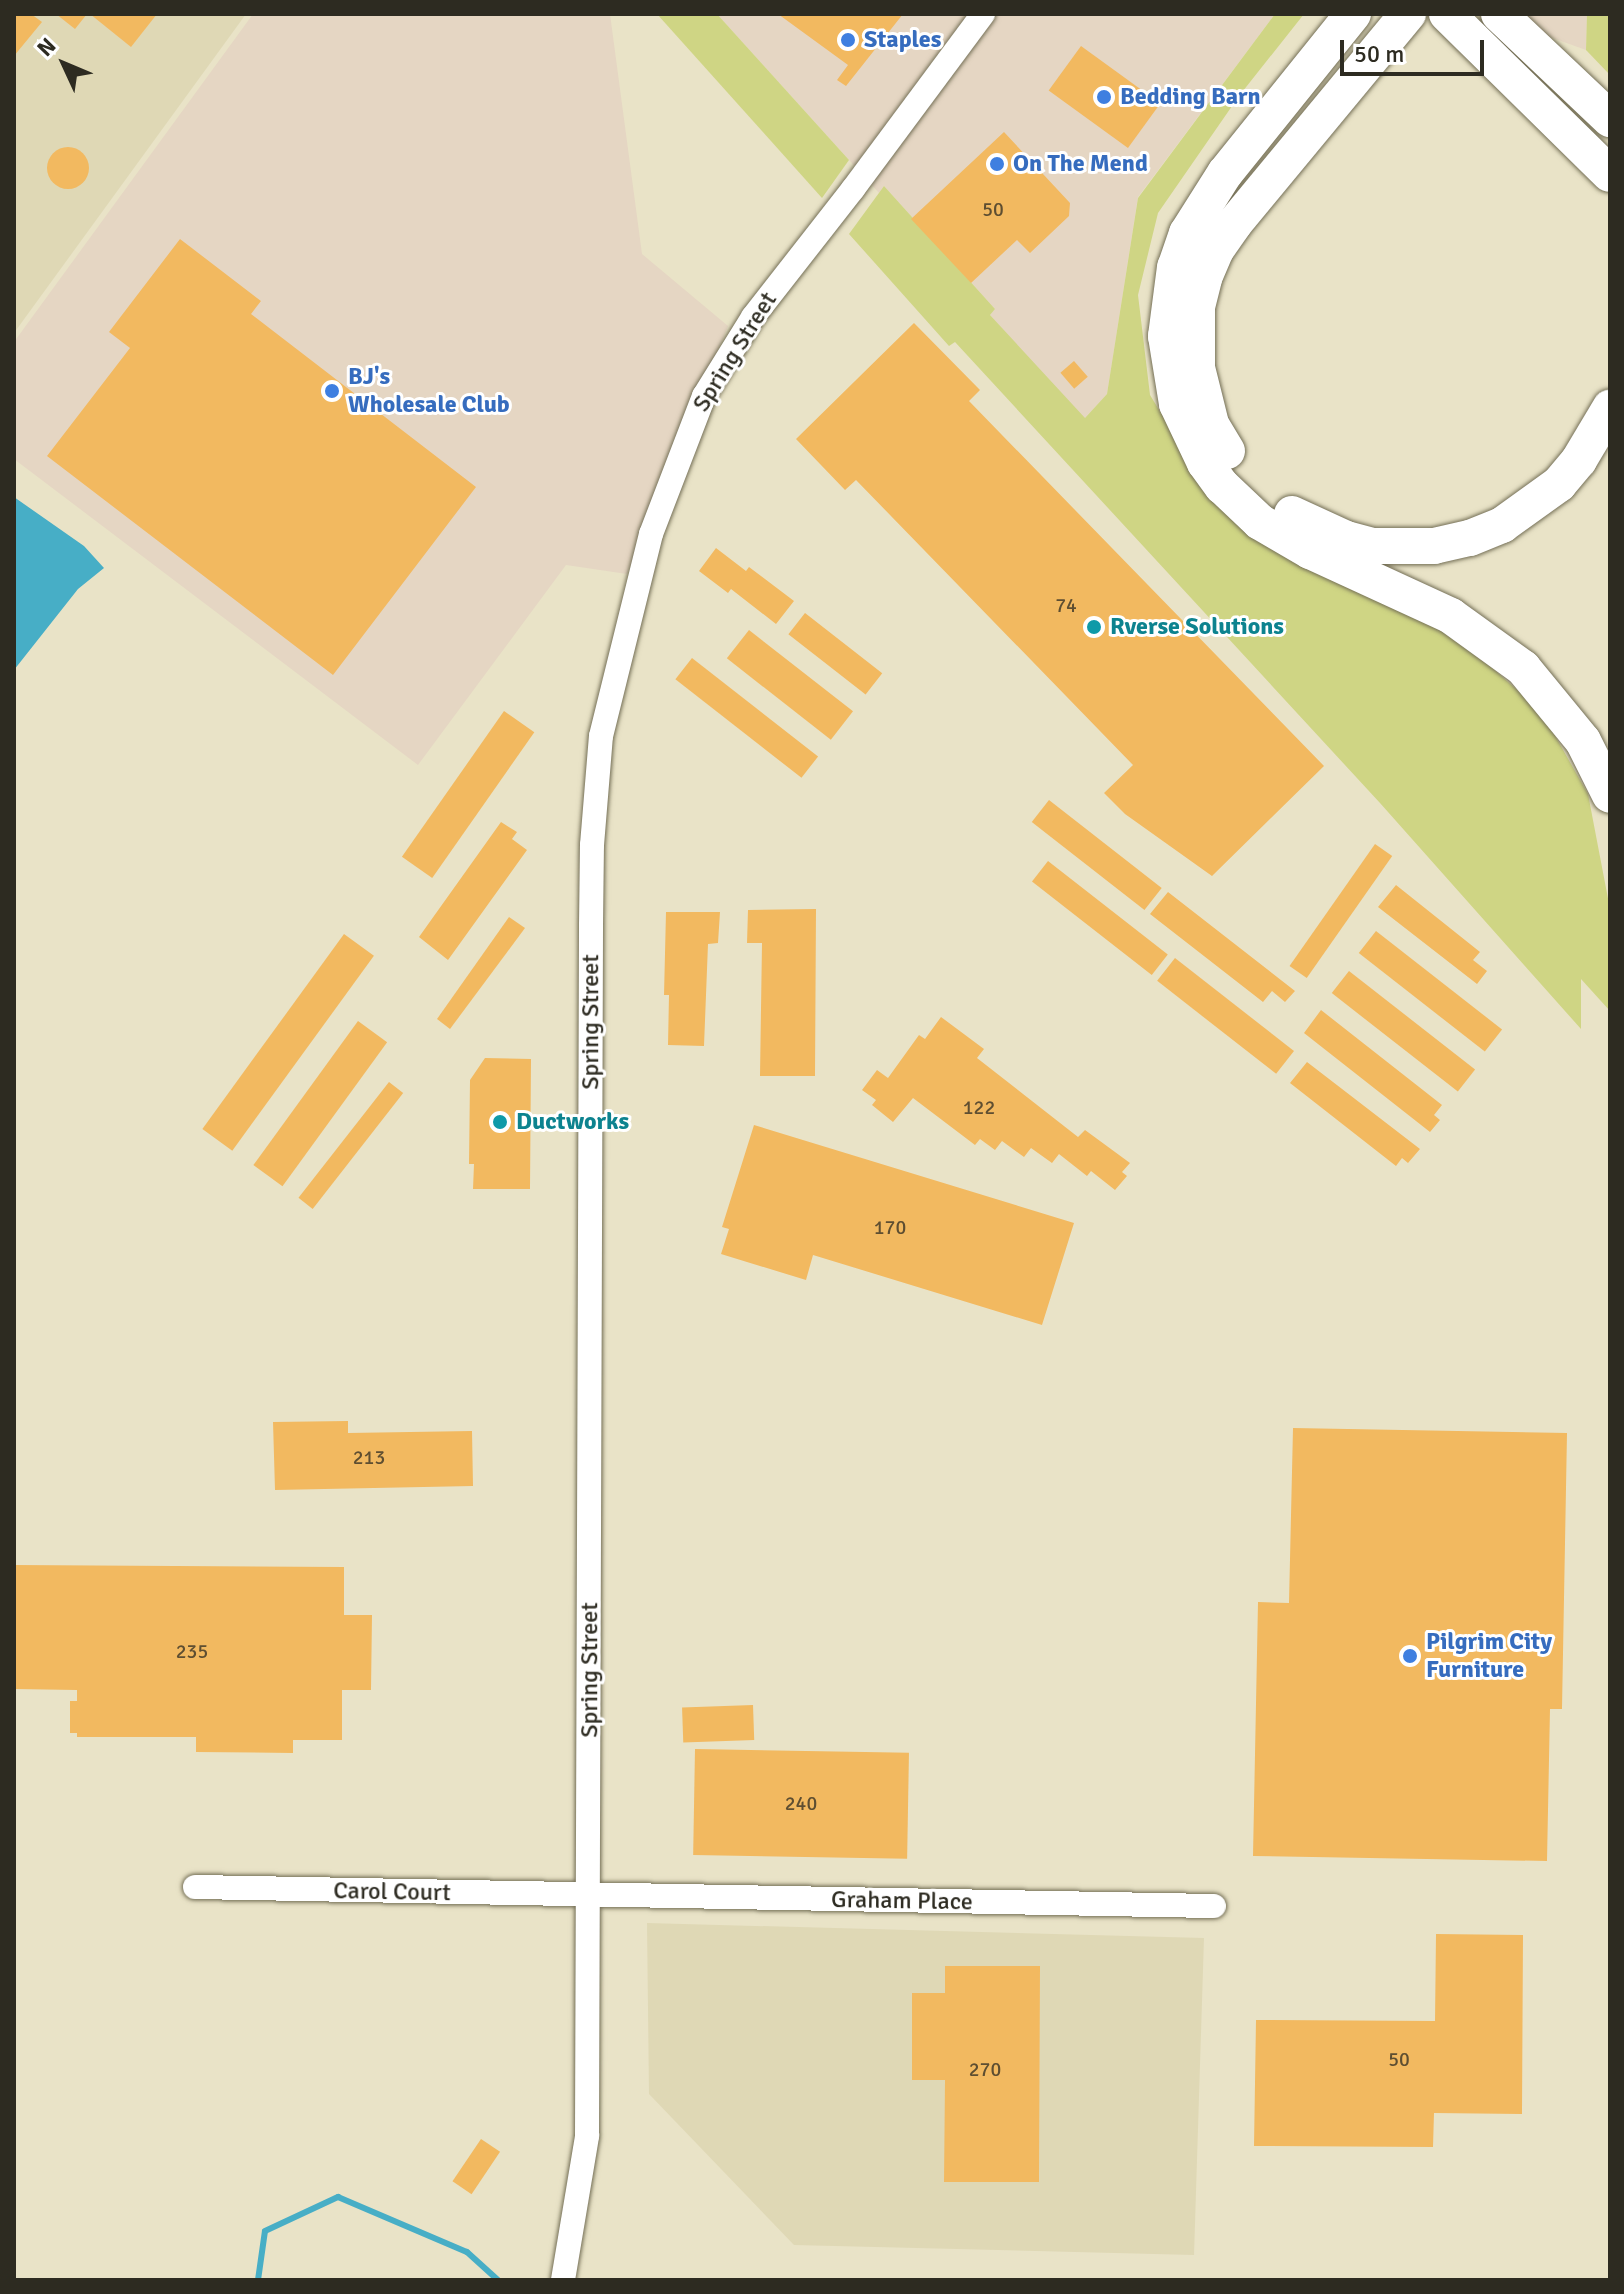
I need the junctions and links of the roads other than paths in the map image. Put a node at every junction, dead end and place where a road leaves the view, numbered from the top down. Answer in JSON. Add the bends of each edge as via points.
{"nodes":[{"id":1,"x":983,"y":14,"type":"edge"},
{"id":2,"x":1353,"y":14,"type":"edge"},
{"id":3,"x":1408,"y":14,"type":"edge"},
{"id":4,"x":1447,"y":14,"type":"edge"},
{"id":5,"x":1499,"y":14,"type":"edge"},
{"id":6,"x":1610,"y":119,"type":"edge"},
{"id":7,"x":1610,"y":174,"type":"edge"},
{"id":8,"x":1610,"y":408,"type":"edge"},
{"id":9,"x":1610,"y":795,"type":"edge"},
{"id":10,"x":195,"y":1887,"type":"dead end"},
{"id":11,"x":589,"y":1896,"type":"junction"},
{"id":12,"x":1214,"y":1906,"type":"dead end"},
{"id":13,"x":563,"y":2280,"type":"edge"}],
"edges":[{"from":1,"to":11,"type":"street","name":"Spring Street","via":[[753,317],[704,396],[651,534],[601,736],[592,845]]},
{"from":2,"to":9,"type":"highway","via":[[1225,173],[1187,233],[1175,267],[1166,336],[1177,404],[1189,435],[1222,486],[1260,522],[1451,616],[1523,668],[1583,741]]},
{"from":3,"to":8,"type":"highway","via":[[1216,250],[1201,292],[1195,338],[1211,424],[1240,470],[1296,517],[1346,539],[1402,548],[1470,538],[1532,506],[1579,460]]},
{"from":4,"to":7,"type":"highway"},
{"from":5,"to":6,"type":"highway"},
{"from":10,"to":11,"type":"street","name":"Carol Court"},
{"from":11,"to":12,"type":"street","name":"Graham Place"},
{"from":11,"to":13,"type":"street","name":"Spring Street","via":[[587,2136]]}]}
